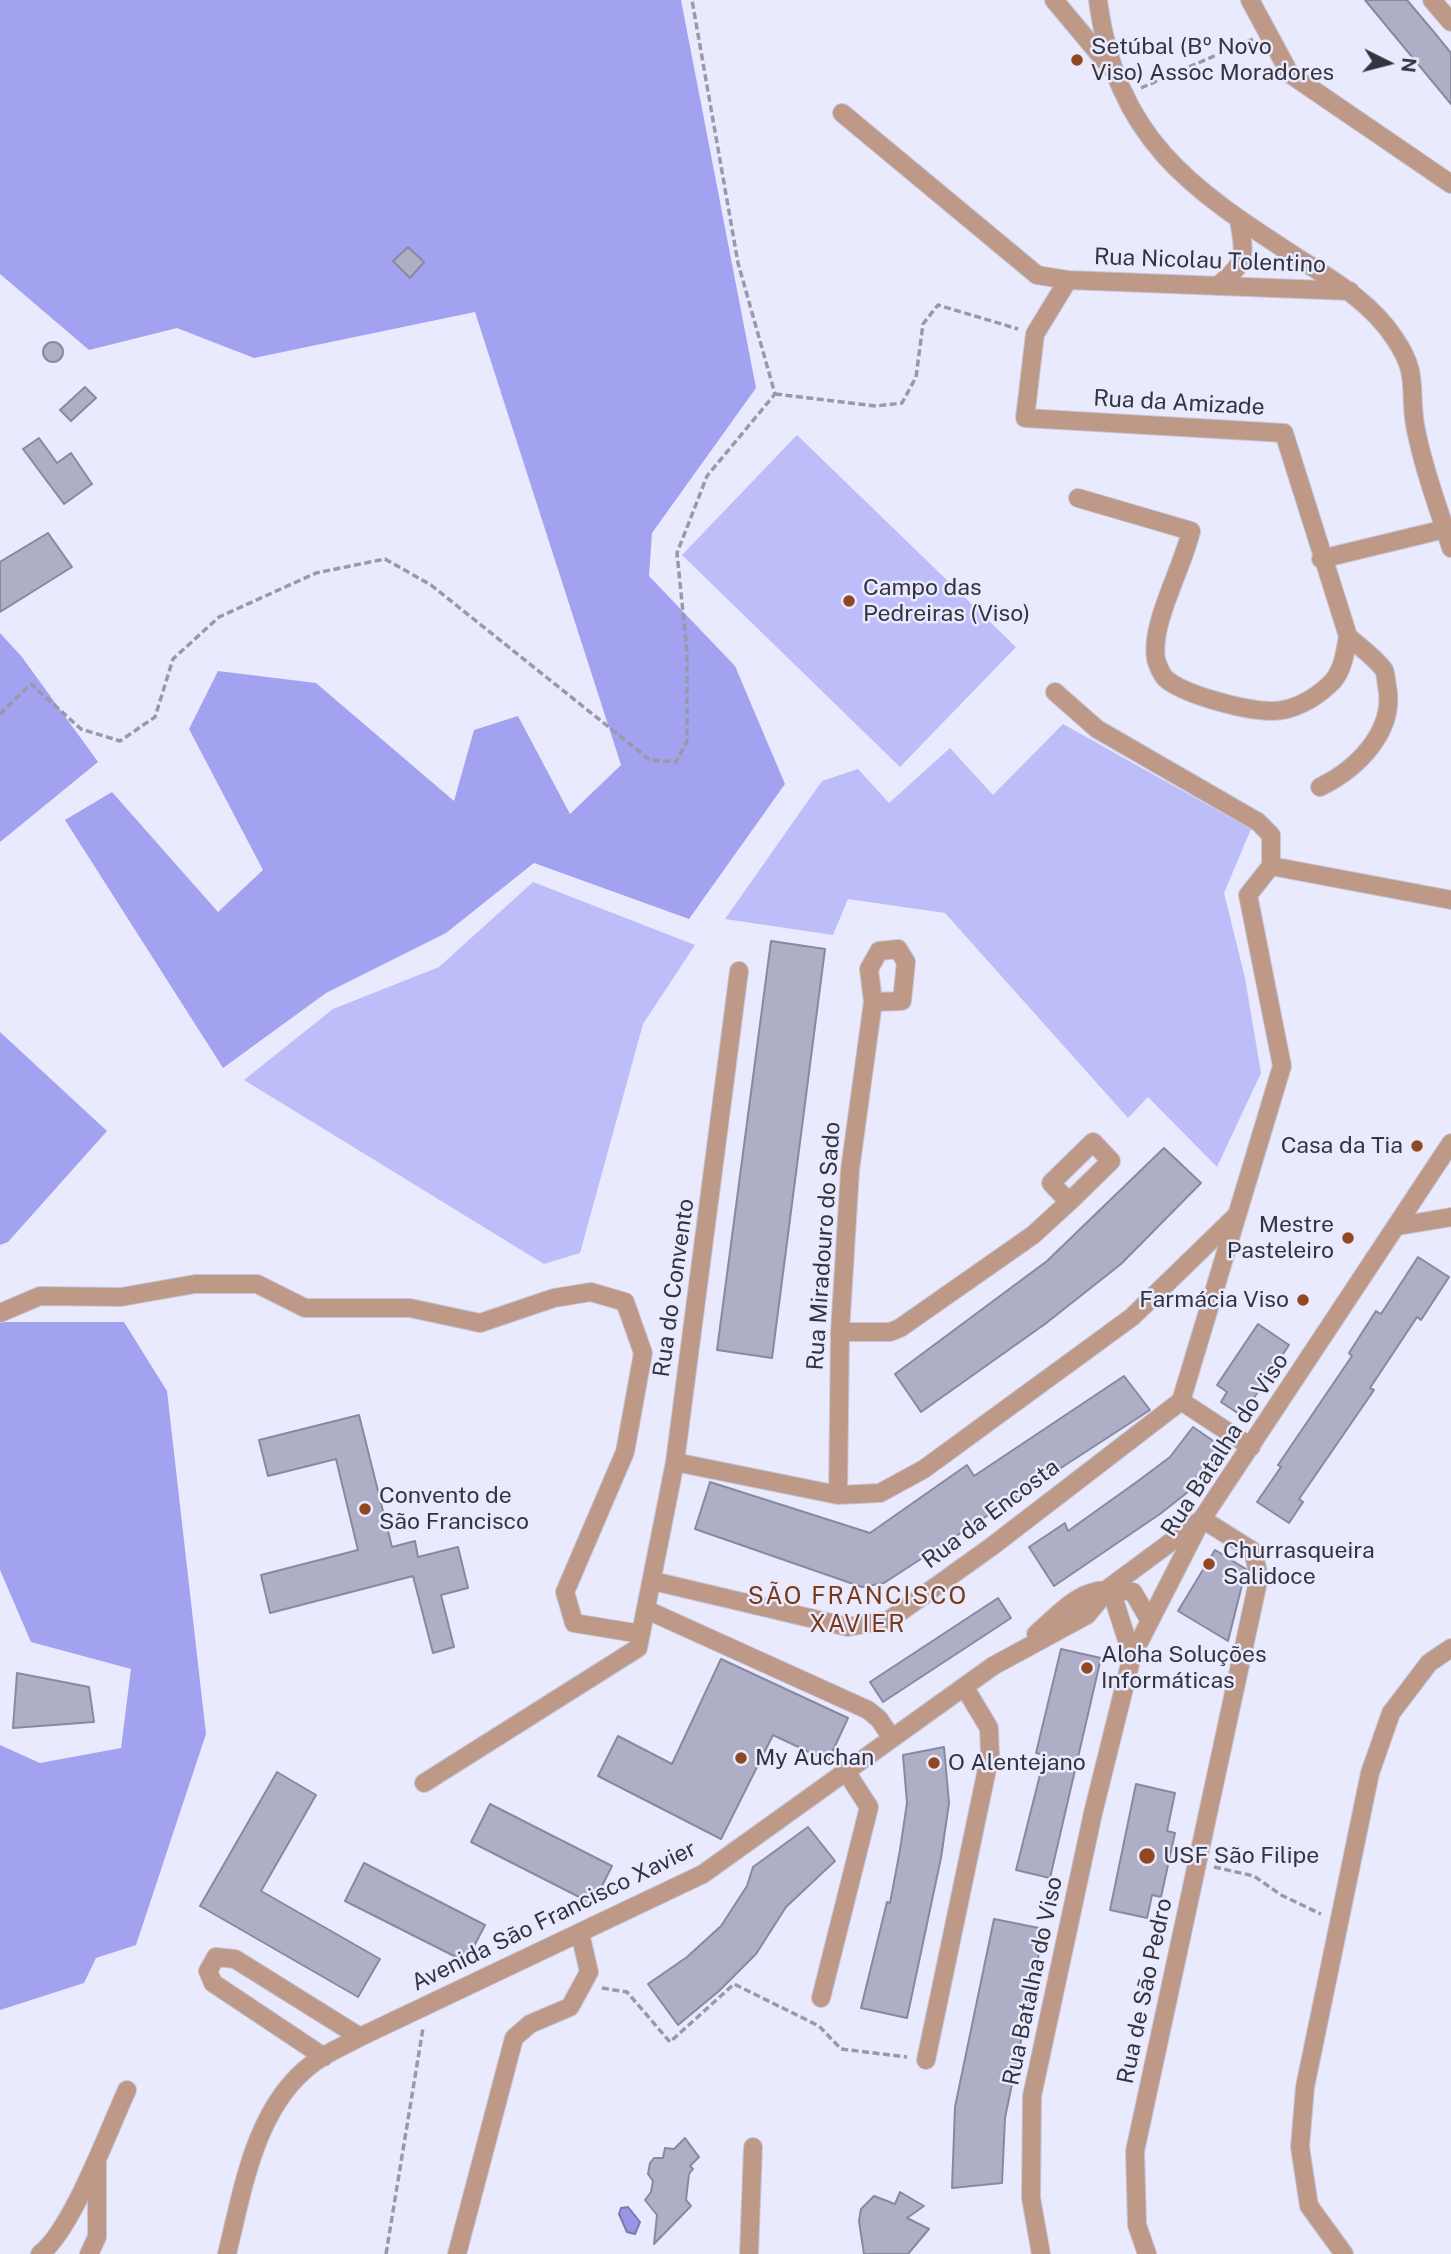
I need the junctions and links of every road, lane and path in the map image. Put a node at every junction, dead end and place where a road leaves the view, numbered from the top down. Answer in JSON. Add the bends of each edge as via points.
{"nodes":[{"id":1,"x":692,"y":0,"type":"edge"},
{"id":2,"x":1054,"y":0,"type":"edge"},
{"id":3,"x":1098,"y":0,"type":"edge"},
{"id":4,"x":1250,"y":0,"type":"edge"},
{"id":5,"x":1432,"y":0,"type":"edge"},
{"id":6,"x":1451,"y":22,"type":"edge"},
{"id":7,"x":1267,"y":32,"type":"junction"},
{"id":8,"x":1112,"y":69,"type":"junction"},
{"id":9,"x":1124,"y":96,"type":"junction"},
{"id":10,"x":842,"y":113,"type":"dead end"},
{"id":11,"x":1451,"y":184,"type":"edge"},
{"id":12,"x":1239,"y":220,"type":"junction"},
{"id":13,"x":1068,"y":280,"type":"junction"},
{"id":14,"x":1217,"y":286,"type":"junction"},
{"id":15,"x":1350,"y":291,"type":"junction"},
{"id":16,"x":1035,"y":334,"type":"junction"},
{"id":17,"x":775,"y":394,"type":"junction"},
{"id":18,"x":1025,"y":418,"type":"joint"},
{"id":19,"x":1451,"y":488,"type":"edge"},
{"id":20,"x":1433,"y":494,"type":"junction"},
{"id":21,"x":1077,"y":498,"type":"dead end"},
{"id":22,"x":1445,"y":528,"type":"junction"},
{"id":23,"x":1451,"y":548,"type":"edge"},
{"id":24,"x":1321,"y":559,"type":"junction"},
{"id":25,"x":1348,"y":636,"type":"junction"},
{"id":26,"x":1055,"y":692,"type":"dead end"},
{"id":27,"x":0,"y":714,"type":"edge"},
{"id":28,"x":1320,"y":787,"type":"dead end"},
{"id":29,"x":1271,"y":866,"type":"junction"},
{"id":30,"x":1451,"y":900,"type":"edge"},
{"id":31,"x":738,"y":971,"type":"dead end"},
{"id":32,"x":873,"y":1002,"type":"dead end"},
{"id":33,"x":1451,"y":1143,"type":"edge"},
{"id":34,"x":1069,"y":1202,"type":"dead end"},
{"id":35,"x":1239,"y":1213,"type":"junction"},
{"id":36,"x":1451,"y":1217,"type":"edge"},
{"id":37,"x":1398,"y":1226,"type":"junction"},
{"id":38,"x":0,"y":1312,"type":"edge"},
{"id":39,"x":841,"y":1332,"type":"junction"},
{"id":40,"x":1181,"y":1401,"type":"junction"},
{"id":41,"x":1251,"y":1447,"type":"junction"},
{"id":42,"x":675,"y":1462,"type":"junction"},
{"id":43,"x":838,"y":1495,"type":"junction"},
{"id":44,"x":1202,"y":1519,"type":"junction"},
{"id":45,"x":653,"y":1581,"type":"junction"},
{"id":46,"x":1110,"y":1587,"type":"junction"},
{"id":47,"x":647,"y":1610,"type":"junction"},
{"id":48,"x":1150,"y":1621,"type":"junction"},
{"id":49,"x":641,"y":1634,"type":"junction"},
{"id":50,"x":1451,"y":1648,"type":"edge"},
{"id":51,"x":1132,"y":1656,"type":"junction"},
{"id":52,"x":965,"y":1688,"type":"junction"},
{"id":53,"x":891,"y":1737,"type":"junction"},
{"id":54,"x":845,"y":1770,"type":"junction"},
{"id":55,"x":424,"y":1783,"type":"dead end"},
{"id":56,"x":1197,"y":1863,"type":"junction"},
{"id":57,"x":1339,"y":1922,"type":"junction"},
{"id":58,"x":580,"y":1933,"type":"junction"},
{"id":59,"x":583,"y":1984,"type":"junction"},
{"id":60,"x":821,"y":1998,"type":"dead end"},
{"id":61,"x":427,"y":2006,"type":"junction"},
{"id":62,"x":360,"y":2037,"type":"junction"},
{"id":63,"x":324,"y":2057,"type":"junction"},
{"id":64,"x":926,"y":2060,"type":"joint"},
{"id":65,"x":127,"y":2090,"type":"dead end"},
{"id":66,"x":753,"y":2147,"type":"dead end"},
{"id":67,"x":97,"y":2152,"type":"junction"},
{"id":68,"x":40,"y":2254,"type":"edge"},
{"id":69,"x":89,"y":2254,"type":"edge"},
{"id":70,"x":227,"y":2254,"type":"edge"},
{"id":71,"x":386,"y":2254,"type":"edge"},
{"id":72,"x":457,"y":2254,"type":"edge"},
{"id":73,"x":749,"y":2254,"type":"edge"},
{"id":74,"x":1041,"y":2254,"type":"edge"},
{"id":75,"x":1147,"y":2254,"type":"edge"},
{"id":76,"x":1344,"y":2254,"type":"edge"}],
"edges":[{"from":1,"to":17,"type":"path","via":[[738,263]]},
{"from":2,"to":8,"type":"street"},
{"from":3,"to":8,"type":"street"},
{"from":4,"to":7,"type":"street"},
{"from":5,"to":6,"type":"street"},
{"from":7,"to":9,"type":"path"},
{"from":7,"to":11,"type":"street","via":[[1290,74]]},
{"from":8,"to":9,"type":"street"},
{"from":9,"to":12,"type":"street","via":[[1167,160]]},
{"from":10,"to":13,"type":"street","name":"Rua Nicolau Tolentino","via":[[1037,275]]},
{"from":12,"to":14,"type":"street","via":[[1244,249],[1240,268]]},
{"from":12,"to":15,"type":"street"},
{"from":13,"to":14,"type":"street","name":"Rua Nicolau Tolentino"},
{"from":13,"to":16,"type":"street","name":"Rua Nicolau Tolentino"},
{"from":14,"to":15,"type":"street","name":"Rua Nicolau Tolentino"},
{"from":15,"to":20,"type":"street","via":[[1395,337],[1412,372],[1415,423]]},
{"from":16,"to":17,"type":"path","via":[[938,305],[923,324],[916,377],[902,403],[876,405]]},
{"from":16,"to":18,"type":"street","name":"Rua Nicolau Tolentino"},
{"from":17,"to":27,"type":"path","via":[[707,476],[677,553],[687,652],[687,741],[676,762],[650,761],[431,585],[385,559],[316,573],[219,617],[173,659],[155,717],[120,741],[81,729],[31,684]]},
{"from":18,"to":24,"type":"street","name":"Rua da Amizade","via":[[1284,433]]},
{"from":19,"to":20,"type":"street"},
{"from":20,"to":22,"type":"street"},
{"from":21,"to":25,"type":"street","via":[[1191,531],[1157,629],[1156,659],[1164,677],[1183,688],[1231,705],[1272,711],[1300,705],[1331,684],[1343,662]]},
{"from":22,"to":23,"type":"street"},
{"from":22,"to":24,"type":"street"},
{"from":24,"to":25,"type":"street"},
{"from":25,"to":28,"type":"street","via":[[1384,671],[1390,698],[1382,731],[1365,754],[1340,777]]},
{"from":26,"to":29,"type":"street","via":[[1097,729],[1258,822],[1271,835]]},
{"from":29,"to":30,"type":"street"},
{"from":29,"to":35,"type":"street","via":[[1248,895],[1282,1066]]},
{"from":31,"to":42,"type":"street","name":"Rua do Convento"},
{"from":32,"to":39,"type":"street","name":"Rua Miradouro do Sado","via":[[850,1170]]},
{"from":33,"to":37,"type":"street","name":"Rua Batalha do Viso"},
{"from":34,"to":39,"type":"street","via":[[1033,1235],[900,1328]]},
{"from":35,"to":40,"type":"street"},
{"from":35,"to":43,"type":"street","via":[[1132,1317],[924,1469],[880,1493]]},
{"from":36,"to":37,"type":"street"},
{"from":37,"to":41,"type":"street","name":"Rua Batalha do Viso"},
{"from":38,"to":49,"type":"street","via":[[40,1296],[121,1297],[195,1284],[257,1284],[305,1308],[410,1308],[480,1323],[554,1298],[591,1292],[625,1302],[643,1353],[625,1452],[565,1592],[574,1623]]},
{"from":39,"to":43,"type":"street","name":"Rua Miradouro do Sado"},
{"from":40,"to":41,"type":"street"},
{"from":40,"to":45,"type":"street","name":"Rua da Encosta","via":[[889,1620],[848,1627]]},
{"from":41,"to":44,"type":"street","name":"Rua Batalha do Viso"},
{"from":42,"to":43,"type":"street"},
{"from":42,"to":45,"type":"street","name":"Rua do Convento"},
{"from":44,"to":46,"type":"street","name":"Avenida São Francisco Xavier"},
{"from":44,"to":48,"type":"street","name":"Rua Batalha do Viso"},
{"from":44,"to":56,"type":"street","name":"Rua de São Pedro","via":[[1253,1551],[1259,1577]]},
{"from":45,"to":47,"type":"street","name":"Rua do Convento"},
{"from":46,"to":48,"type":"street","via":[[1133,1592]]},
{"from":46,"to":51,"type":"street"},
{"from":46,"to":52,"type":"street","name":"Avenida São Francisco Xavier","via":[[1079,1596]]},
{"from":47,"to":49,"type":"street","name":"Rua do Convento"},
{"from":47,"to":53,"type":"street","via":[[868,1710]]},
{"from":48,"to":51,"type":"street","name":"Rua Batalha do Viso"},
{"from":49,"to":55,"type":"street","name":"Rua do Convento","via":[[638,1648]]},
{"from":50,"to":57,"type":"street","via":[[1429,1663],[1391,1713],[1370,1773]]},
{"from":51,"to":74,"type":"street","name":"Rua Batalha do Viso","via":[[1032,2096],[1031,2198]]},
{"from":52,"to":53,"type":"street","name":"Avenida São Francisco Xavier"},
{"from":52,"to":64,"type":"street","via":[[989,1728],[990,1755]]},
{"from":53,"to":54,"type":"street","name":"Avenida São Francisco Xavier"},
{"from":54,"to":58,"type":"street","name":"Avenida São Francisco Xavier","via":[[703,1874]]},
{"from":54,"to":60,"type":"street","via":[[869,1807]]},
{"from":56,"to":57,"type":"path","via":[[1254,1876],[1281,1895]]},
{"from":56,"to":75,"type":"street","name":"Rua de São Pedro","via":[[1135,2151],[1137,2225]]},
{"from":57,"to":76,"type":"street","via":[[1304,2087],[1300,2147],[1309,2206]]},
{"from":58,"to":59,"type":"street","via":[[589,1972]]},
{"from":58,"to":61,"type":"street","name":"Avenida São Francisco Xavier"},
{"from":59,"to":64,"type":"path","via":[[627,1992],[670,2042],[734,1984],[819,2026],[841,2049]]},
{"from":59,"to":72,"type":"street","via":[[570,2007],[530,2024],[514,2038]]},
{"from":61,"to":62,"type":"street","name":"Avenida São Francisco Xavier"},
{"from":61,"to":71,"type":"path"},
{"from":62,"to":63,"type":"street","name":"Avenida São Francisco Xavier"},
{"from":62,"to":63,"type":"street","via":[[235,1959],[216,1957],[208,1971],[213,1983]]},
{"from":63,"to":70,"type":"street","name":"Avenida São Francisco Xavier","via":[[276,2100],[249,2167]]},
{"from":65,"to":67,"type":"street"},
{"from":66,"to":73,"type":"street"},
{"from":67,"to":68,"type":"street","via":[[68,2219],[53,2244]]},
{"from":67,"to":69,"type":"street","via":[[97,2237]]}]}
